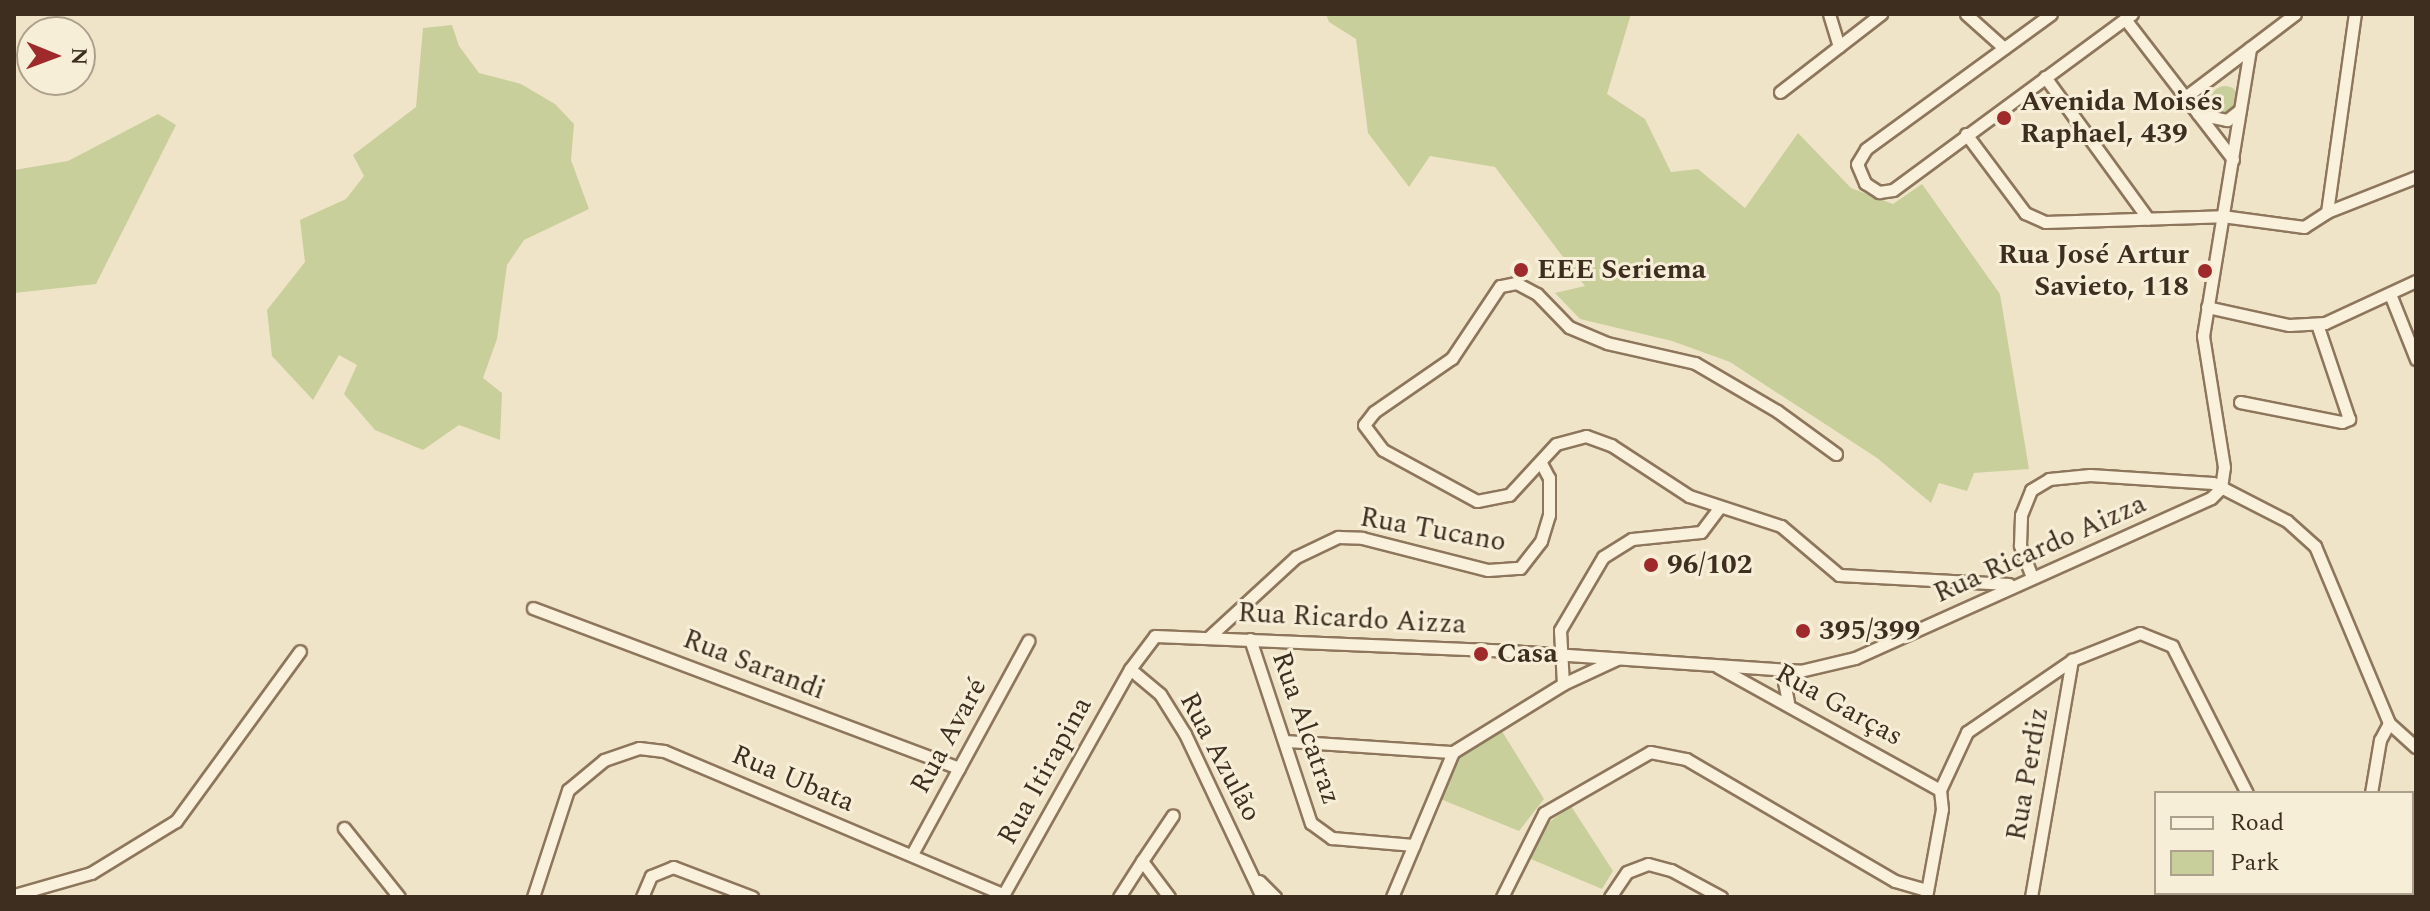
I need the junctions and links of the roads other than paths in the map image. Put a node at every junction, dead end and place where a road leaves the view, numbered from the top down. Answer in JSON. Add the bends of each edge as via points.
{"nodes":[{"id":1,"x":1829,"y":14,"type":"edge"},
{"id":2,"x":1881,"y":14,"type":"edge"},
{"id":3,"x":1966,"y":14,"type":"edge"},
{"id":4,"x":2051,"y":14,"type":"edge"},
{"id":5,"x":2295,"y":14,"type":"edge"},
{"id":6,"x":2355,"y":14,"type":"edge"},
{"id":7,"x":2128,"y":16,"type":"edge"},
{"id":8,"x":1839,"y":47,"type":"junction"},
{"id":9,"x":2004,"y":48,"type":"junction"},
{"id":10,"x":2250,"y":48,"type":"junction"},
{"id":11,"x":2045,"y":77,"type":"junction"},
{"id":12,"x":1780,"y":92,"type":"dead end"},
{"id":13,"x":2184,"y":98,"type":"junction"},
{"id":14,"x":2241,"y":109,"type":"junction"},
{"id":15,"x":2197,"y":114,"type":"junction"},
{"id":16,"x":1966,"y":134,"type":"junction"},
{"id":17,"x":2233,"y":159,"type":"junction"},
{"id":18,"x":2416,"y":177,"type":"edge"},
{"id":19,"x":2327,"y":212,"type":"junction"},
{"id":20,"x":2222,"y":216,"type":"junction"},
{"id":21,"x":2148,"y":219,"type":"junction"},
{"id":22,"x":2416,"y":281,"type":"edge"},
{"id":23,"x":2390,"y":294,"type":"junction"},
{"id":24,"x":2207,"y":307,"type":"junction"},
{"id":25,"x":2317,"y":324,"type":"junction"},
{"id":26,"x":2416,"y":359,"type":"edge"},
{"id":27,"x":2240,"y":402,"type":"dead end"},
{"id":28,"x":1836,"y":454,"type":"dead end"},
{"id":29,"x":1541,"y":463,"type":"junction"},
{"id":30,"x":2222,"y":483,"type":"junction"},
{"id":31,"x":1719,"y":508,"type":"junction"},
{"id":32,"x":2032,"y":577,"type":"junction"},
{"id":33,"x":2014,"y":584,"type":"junction"},
{"id":34,"x":533,"y":608,"type":"dead end"},
{"id":35,"x":1210,"y":636,"type":"junction"},
{"id":36,"x":1250,"y":639,"type":"junction"},
{"id":37,"x":1028,"y":641,"type":"dead end"},
{"id":38,"x":300,"y":651,"type":"dead end"},
{"id":39,"x":1558,"y":655,"type":"junction"},
{"id":40,"x":1617,"y":659,"type":"junction"},
{"id":41,"x":2072,"y":660,"type":"junction"},
{"id":42,"x":1714,"y":665,"type":"junction"},
{"id":43,"x":1130,"y":669,"type":"junction"},
{"id":44,"x":1800,"y":671,"type":"junction"},
{"id":45,"x":1563,"y":684,"type":"junction"},
{"id":46,"x":1788,"y":702,"type":"junction"},
{"id":47,"x":2389,"y":723,"type":"junction"},
{"id":48,"x":1286,"y":741,"type":"junction"},
{"id":49,"x":2416,"y":747,"type":"edge"},
{"id":50,"x":1453,"y":752,"type":"junction"},
{"id":51,"x":959,"y":768,"type":"junction"},
{"id":52,"x":1940,"y":790,"type":"junction"},
{"id":53,"x":2246,"y":791,"type":"edge"},
{"id":54,"x":2371,"y":791,"type":"edge"},
{"id":55,"x":1173,"y":815,"type":"dead end"},
{"id":56,"x":344,"y":828,"type":"dead end"},
{"id":57,"x":1414,"y":845,"type":"junction"},
{"id":58,"x":912,"y":854,"type":"junction"},
{"id":59,"x":1142,"y":861,"type":"junction"},
{"id":60,"x":1255,"y":877,"type":"junction"},
{"id":61,"x":1926,"y":894,"type":"edge"},
{"id":62,"x":14,"y":895,"type":"edge"},
{"id":63,"x":748,"y":896,"type":"edge"},
{"id":64,"x":1003,"y":896,"type":"edge"},
{"id":65,"x":1718,"y":896,"type":"edge"},
{"id":66,"x":399,"y":897,"type":"edge"},
{"id":67,"x":533,"y":897,"type":"edge"},
{"id":68,"x":642,"y":897,"type":"edge"},
{"id":69,"x":1119,"y":897,"type":"edge"},
{"id":70,"x":1169,"y":897,"type":"edge"},
{"id":71,"x":1262,"y":897,"type":"edge"},
{"id":72,"x":1275,"y":897,"type":"edge"},
{"id":73,"x":1392,"y":897,"type":"edge"},
{"id":74,"x":1502,"y":897,"type":"edge"},
{"id":75,"x":1610,"y":897,"type":"edge"},
{"id":76,"x":2031,"y":897,"type":"edge"}],
"edges":[{"from":1,"to":8,"type":"street"},
{"from":2,"to":8,"type":"street"},
{"from":3,"to":9,"type":"street"},
{"from":4,"to":9,"type":"street"},
{"from":5,"to":10,"type":"street"},
{"from":6,"to":19,"type":"street"},
{"from":7,"to":11,"type":"street"},
{"from":7,"to":13,"type":"street"},
{"from":8,"to":12,"type":"street"},
{"from":9,"to":16,"type":"street","via":[[1866,149],[1857,159],[1858,169],[1874,190],[1887,192]]},
{"from":10,"to":13,"type":"street"},
{"from":10,"to":14,"type":"street"},
{"from":11,"to":16,"type":"street"},
{"from":11,"to":21,"type":"street"},
{"from":13,"to":15,"type":"street"},
{"from":14,"to":15,"type":"street","via":[[2227,120]]},
{"from":14,"to":17,"type":"street"},
{"from":15,"to":17,"type":"street"},
{"from":16,"to":21,"type":"street","via":[[2032,218]]},
{"from":17,"to":20,"type":"street"},
{"from":18,"to":19,"type":"street"},
{"from":19,"to":20,"type":"street","via":[[2304,227]]},
{"from":20,"to":21,"type":"street"},
{"from":20,"to":24,"type":"street"},
{"from":22,"to":23,"type":"street"},
{"from":23,"to":25,"type":"street"},
{"from":23,"to":26,"type":"street"},
{"from":24,"to":25,"type":"street","via":[[2289,325]]},
{"from":24,"to":30,"type":"street","via":[[2203,356]]},
{"from":25,"to":27,"type":"street","via":[[2349,419],[2342,422]]},
{"from":28,"to":29,"type":"street","via":[[1777,411],[1695,363],[1607,343],[1569,327],[1528,286],[1506,284],[1491,297],[1458,352],[1374,412],[1364,430],[1383,450],[1477,501],[1509,495]]},
{"from":29,"to":31,"type":"street","via":[[1565,439],[1599,439],[1689,496]]},
{"from":29,"to":35,"type":"street","name":"Rua Tucano","via":[[1549,478],[1549,515],[1541,541],[1520,568],[1488,570],[1362,538],[1338,537],[1296,557]]},
{"from":30,"to":32,"type":"street","name":"Rua Ricardo Aizza","via":[[2178,515]]},
{"from":30,"to":32,"type":"street","via":[[2049,479],[2031,490],[2021,515],[2020,545]]},
{"from":30,"to":47,"type":"street","via":[[2287,521],[2315,546]]},
{"from":31,"to":33,"type":"street","via":[[1781,526],[1824,565],[1852,579]]},
{"from":31,"to":39,"type":"street","via":[[1701,532],[1615,545],[1563,619]]},
{"from":32,"to":33,"type":"street","name":"Rua Ricardo Aizza"},
{"from":33,"to":44,"type":"street","name":"Rua Ricardo Aizza","via":[[1855,658]]},
{"from":34,"to":51,"type":"street","name":"Rua Sarandi"},
{"from":35,"to":36,"type":"street","name":"Rua Ricardo Aizza"},
{"from":35,"to":43,"type":"street","name":"Rua Ricardo Aizza","via":[[1155,636]]},
{"from":36,"to":39,"type":"street","name":"Rua Ricardo Aizza"},
{"from":36,"to":48,"type":"street","name":"Rua Alcatraz"},
{"from":37,"to":51,"type":"street","name":"Rua Avaré"},
{"from":38,"to":62,"type":"street","via":[[176,821],[91,873]]},
{"from":39,"to":40,"type":"street","name":"Rua Ricardo Aizza"},
{"from":39,"to":45,"type":"street","via":[[1565,668]]},
{"from":40,"to":42,"type":"street","name":"Rua Ricardo Aizza"},
{"from":40,"to":45,"type":"street"},
{"from":41,"to":52,"type":"street","via":[[1967,732]]},
{"from":41,"to":53,"type":"street","via":[[2140,633],[2172,646]]},
{"from":41,"to":76,"type":"street","name":"Rua Perdiz"},
{"from":42,"to":44,"type":"street","name":"Rua Ricardo Aizza"},
{"from":42,"to":46,"type":"street","name":"Rua Garças"},
{"from":43,"to":60,"type":"street","name":"Rua Azulão","via":[[1160,694],[1177,721]]},
{"from":43,"to":64,"type":"street","name":"Rua Itirapina"},
{"from":44,"to":46,"type":"street","via":[[1784,682]]},
{"from":45,"to":50,"type":"street"},
{"from":46,"to":52,"type":"street","name":"Rua Garças"},
{"from":47,"to":49,"type":"street"},
{"from":47,"to":54,"type":"street","via":[[2380,740]]},
{"from":48,"to":50,"type":"street"},
{"from":48,"to":57,"type":"street","name":"Rua Alcatraz","via":[[1305,807],[1320,831],[1332,838]]},
{"from":50,"to":57,"type":"street"},
{"from":51,"to":58,"type":"street","name":"Rua Avaré"},
{"from":52,"to":61,"type":"street","via":[[1942,809]]},
{"from":55,"to":59,"type":"street"},
{"from":56,"to":66,"type":"street"},
{"from":57,"to":73,"type":"street"},
{"from":58,"to":64,"type":"street","name":"Rua Ubata"},
{"from":58,"to":67,"type":"street","name":"Rua Ubata","via":[[653,749],[623,752],[604,760],[568,790]]},
{"from":59,"to":69,"type":"street"},
{"from":59,"to":70,"type":"street"},
{"from":60,"to":71,"type":"street"},
{"from":60,"to":72,"type":"street"},
{"from":61,"to":74,"type":"street","via":[[1686,759],[1650,752],[1544,813]]},
{"from":63,"to":68,"type":"street","via":[[673,867],[651,876]]},
{"from":65,"to":75,"type":"street","via":[[1648,864],[1627,872]]}]}
